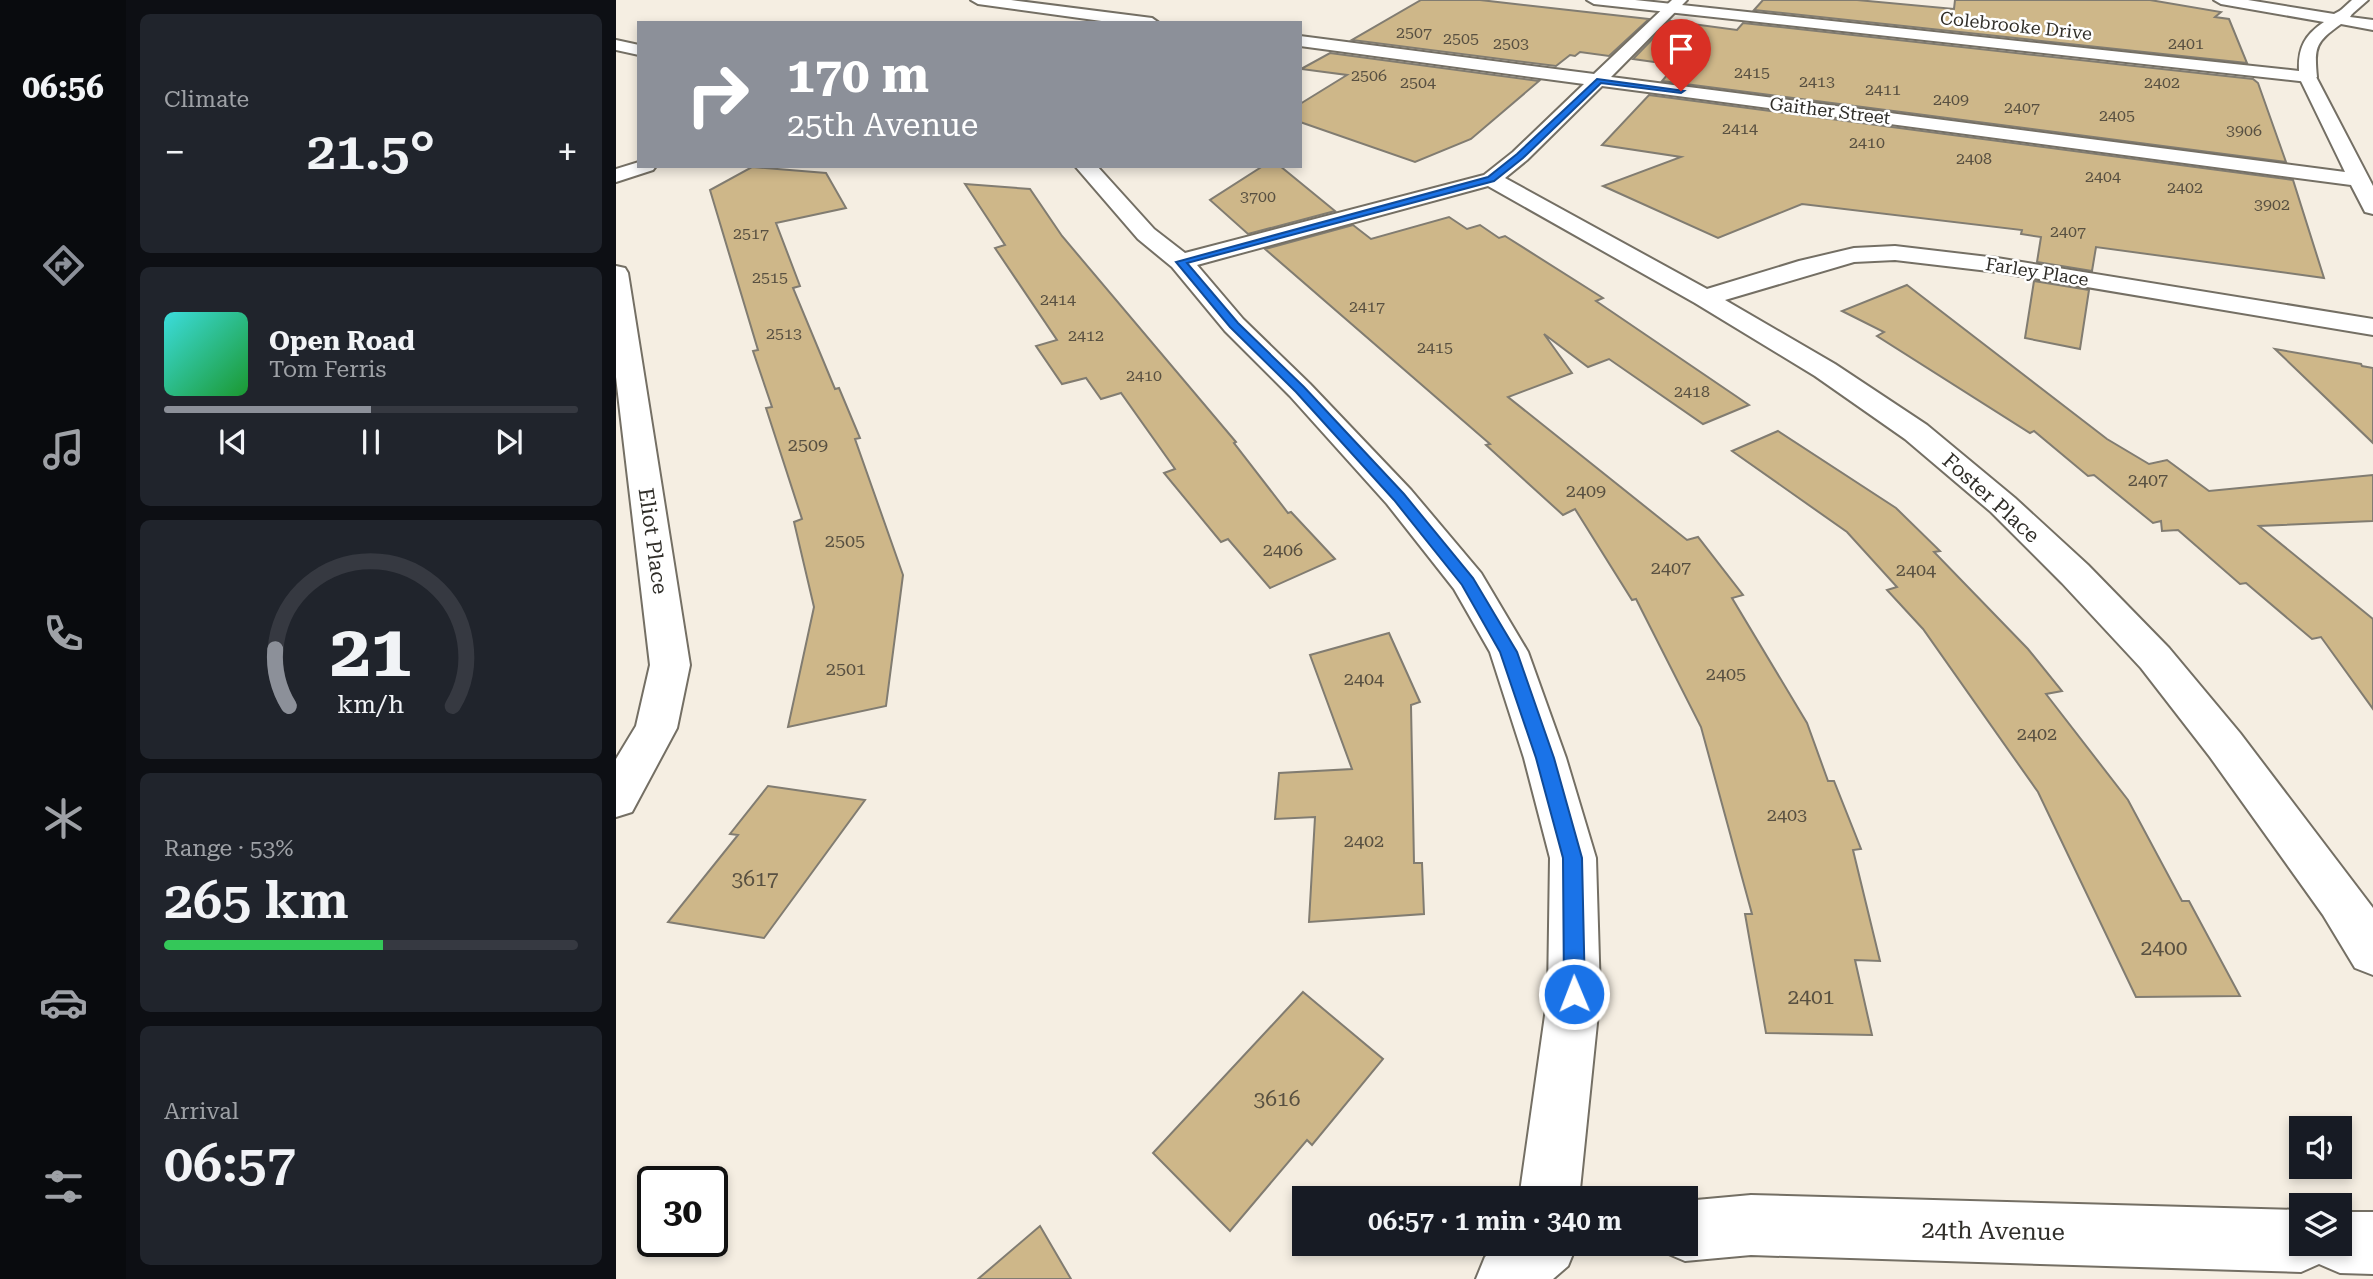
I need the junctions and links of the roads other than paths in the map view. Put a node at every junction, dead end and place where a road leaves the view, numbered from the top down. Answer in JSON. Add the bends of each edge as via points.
{"nodes":[{"id":1,"x":978,"y":0,"type":"edge"},
{"id":2,"x":1079,"y":0,"type":"edge"},
{"id":3,"x":1594,"y":0,"type":"edge"},
{"id":4,"x":2221,"y":0,"type":"edge"},
{"id":5,"x":2281,"y":0,"type":"edge"},
{"id":6,"x":2361,"y":0,"type":"edge"},
{"id":7,"x":1675,"y":4,"type":"edge"},
{"id":8,"x":1055,"y":9,"type":"junction"},
{"id":9,"x":2343,"y":15,"type":"junction"},
{"id":10,"x":2373,"y":15,"type":"edge"},
{"id":11,"x":1025,"y":21,"type":"edge"},
{"id":12,"x":1138,"y":21,"type":"edge"},
{"id":13,"x":2373,"y":25,"type":"edge"},
{"id":14,"x":1302,"y":41,"type":"edge"},
{"id":15,"x":616,"y":45,"type":"edge"},
{"id":16,"x":637,"y":50,"type":"edge"},
{"id":17,"x":2308,"y":77,"type":"junction"},
{"id":18,"x":1599,"y":80,"type":"junction"},
{"id":19,"x":640,"y":168,"type":"edge"},
{"id":20,"x":1087,"y":168,"type":"edge"},
{"id":21,"x":616,"y":176,"type":"edge"},
{"id":22,"x":1491,"y":179,"type":"junction"},
{"id":23,"x":2359,"y":180,"type":"junction"},
{"id":24,"x":2373,"y":207,"type":"edge"},
{"id":25,"x":1181,"y":262,"type":"junction"},
{"id":26,"x":616,"y":273,"type":"edge"},
{"id":27,"x":1704,"y":298,"type":"junction"},
{"id":28,"x":2373,"y":327,"type":"edge"},
{"id":29,"x":616,"y":799,"type":"edge"},
{"id":30,"x":2373,"y":951,"type":"edge"},
{"id":31,"x":1551,"y":1186,"type":"edge"},
{"id":32,"x":1698,"y":1230,"type":"edge"},
{"id":33,"x":2289,"y":1241,"type":"edge"},
{"id":34,"x":2352,"y":1242,"type":"edge"},
{"id":35,"x":2373,"y":1243,"type":"edge"},
{"id":36,"x":1532,"y":1256,"type":"edge"},
{"id":37,"x":1544,"y":1256,"type":"edge"},
{"id":38,"x":1507,"y":1279,"type":"edge"},
{"id":39,"x":1543,"y":1279,"type":"edge"}],
"edges":[{"from":1,"to":8,"type":"street"},
{"from":2,"to":8,"type":"street"},
{"from":3,"to":7,"type":"street","name":"Colebrooke Drive"},
{"from":4,"to":9,"type":"street"},
{"from":5,"to":9,"type":"street"},
{"from":6,"to":9,"type":"street"},
{"from":7,"to":17,"type":"street","name":"Colebrooke Drive"},
{"from":7,"to":18,"type":"street"},
{"from":8,"to":11,"type":"street"},
{"from":8,"to":12,"type":"street"},
{"from":9,"to":10,"type":"street"},
{"from":9,"to":13,"type":"street"},
{"from":9,"to":17,"type":"street","via":[[2311,39],[2306,49]]},
{"from":14,"to":18,"type":"street","name":"Gaither Street"},
{"from":15,"to":16,"type":"street"},
{"from":17,"to":23,"type":"street"},
{"from":18,"to":22,"type":"street"},
{"from":18,"to":23,"type":"street","name":"Gaither Street"},
{"from":19,"to":21,"type":"street"},
{"from":20,"to":25,"type":"street","via":[[1146,233]]},
{"from":22,"to":25,"type":"street"},
{"from":22,"to":27,"type":"street","name":"Foster Place"},
{"from":23,"to":24,"type":"street"},
{"from":25,"to":31,"type":"street","via":[[1234,325],[1399,497],[1468,582],[1508,652],[1573,858],[1574,994]]},
{"from":26,"to":29,"type":"street","name":"Eliot Place","via":[[670,665],[656,728]]},
{"from":27,"to":28,"type":"street","name":"Farley Place","via":[[1854,255],[1895,253],[1997,265]]},
{"from":27,"to":30,"type":"street","name":"Foster Place","via":[[1825,370],[1916,432],[2003,505],[2075,574],[2155,658],[2216,734]]},
{"from":32,"to":33,"type":"street","name":"24th Avenue","via":[[1765,1226]]},
{"from":34,"to":35,"type":"street"},
{"from":36,"to":38,"type":"street"},
{"from":37,"to":39,"type":"street"}]}
